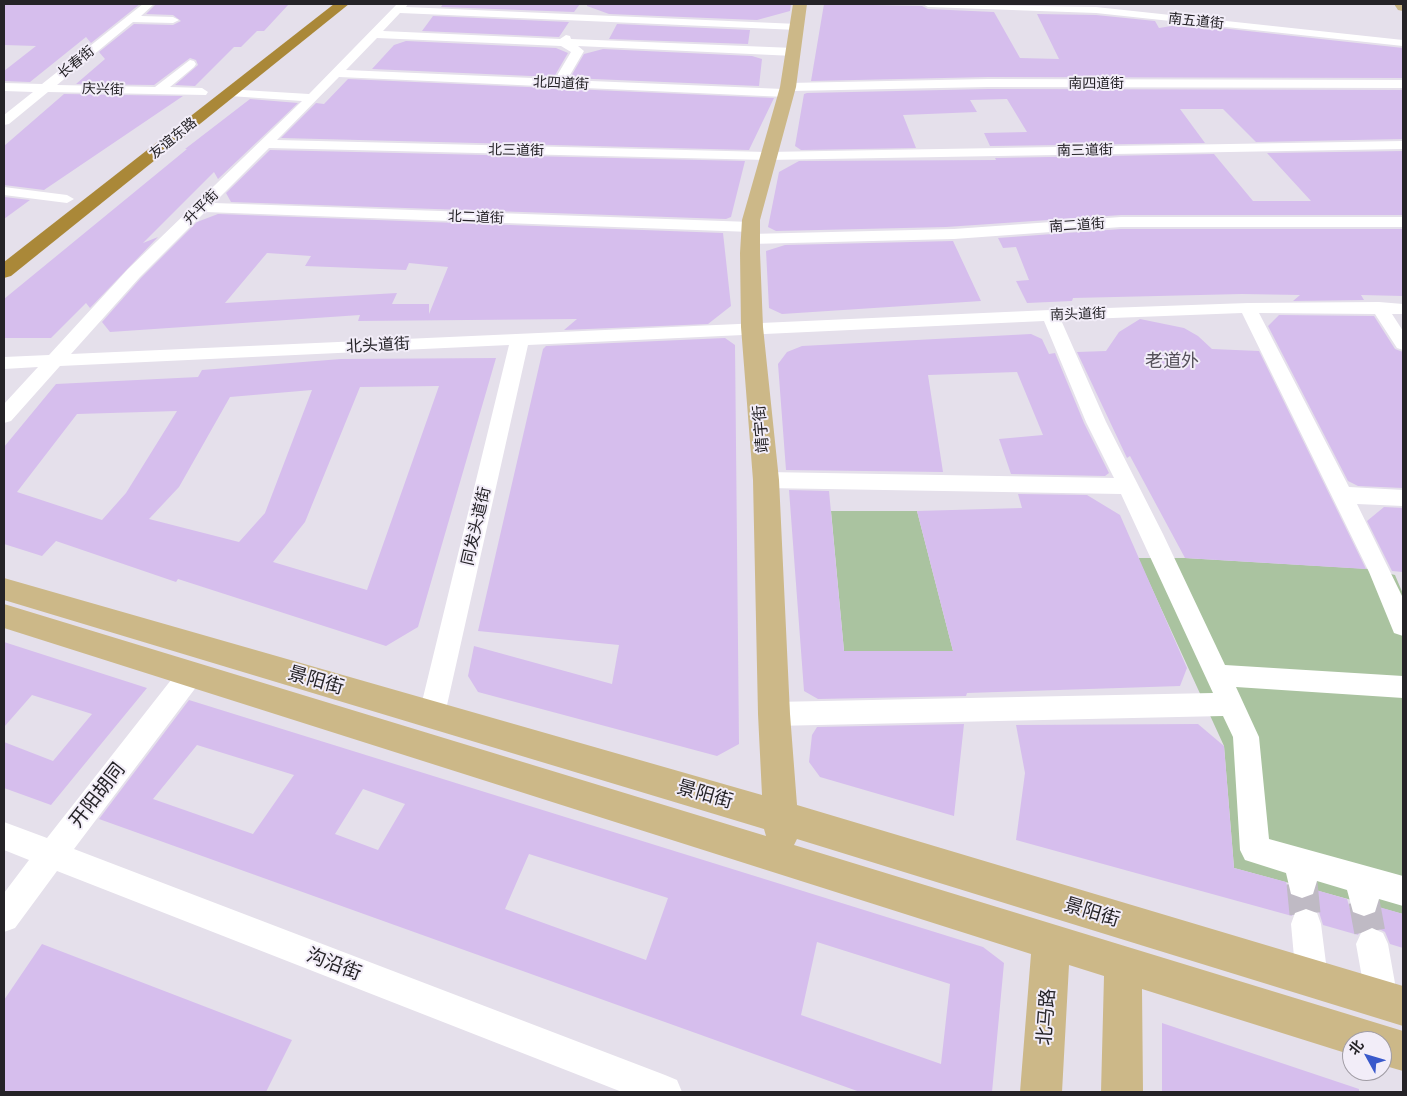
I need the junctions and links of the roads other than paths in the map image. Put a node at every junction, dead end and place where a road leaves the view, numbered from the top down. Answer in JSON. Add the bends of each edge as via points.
{"nodes":[{"id":1,"x":149,"y":4,"type":"edge"},
{"id":2,"x":321,"y":4,"type":"edge"},
{"id":3,"x":342,"y":4,"type":"edge"},
{"id":4,"x":928,"y":4,"type":"edge"},
{"id":5,"x":1400,"y":4,"type":"edge"},
{"id":6,"x":400,"y":7,"type":"edge"},
{"id":7,"x":1094,"y":7,"type":"edge"},
{"id":8,"x":1403,"y":7,"type":"edge"},
{"id":9,"x":598,"y":8,"type":"edge"},
{"id":10,"x":578,"y":17,"type":"junction"},
{"id":11,"x":130,"y":19,"type":"junction"},
{"id":12,"x":798,"y":19,"type":"edge"},
{"id":13,"x":173,"y":20,"type":"dead end"},
{"id":14,"x":603,"y":31,"type":"junction"},
{"id":15,"x":373,"y":34,"type":"junction"},
{"id":16,"x":563,"y":42,"type":"junction"},
{"id":17,"x":1403,"y":43,"type":"edge"},
{"id":18,"x":578,"y":52,"type":"junction"},
{"id":19,"x":793,"y":52,"type":"junction"},
{"id":20,"x":249,"y":57,"type":"dead end"},
{"id":21,"x":190,"y":64,"type":"dead end"},
{"id":22,"x":336,"y":73,"type":"junction"},
{"id":23,"x":559,"y":83,"type":"junction"},
{"id":24,"x":1403,"y":84,"type":"edge"},
{"id":25,"x":224,"y":86,"type":"junction"},
{"id":26,"x":4,"y":87,"type":"edge"},
{"id":27,"x":44,"y":88,"type":"junction"},
{"id":28,"x":787,"y":90,"type":"junction"},
{"id":29,"x":158,"y":91,"type":"junction"},
{"id":30,"x":202,"y":92,"type":"junction"},
{"id":31,"x":312,"y":98,"type":"junction"},
{"id":32,"x":179,"y":110,"type":"dead end"},
{"id":33,"x":4,"y":121,"type":"edge"},
{"id":34,"x":265,"y":144,"type":"junction"},
{"id":35,"x":1403,"y":145,"type":"edge"},
{"id":36,"x":767,"y":156,"type":"junction"},
{"id":37,"x":82,"y":187,"type":"dead end"},
{"id":38,"x":4,"y":191,"type":"edge"},
{"id":39,"x":67,"y":199,"type":"junction"},
{"id":40,"x":201,"y":207,"type":"junction"},
{"id":41,"x":46,"y":215,"type":"dead end"},
{"id":42,"x":1403,"y":222,"type":"edge"},
{"id":43,"x":750,"y":233,"type":"junction"},
{"id":44,"x":4,"y":272,"type":"edge"},
{"id":45,"x":1248,"y":308,"type":"junction"},
{"id":46,"x":1378,"y":308,"type":"junction"},
{"id":47,"x":1403,"y":309,"type":"edge"},
{"id":48,"x":1050,"y":315,"type":"junction"},
{"id":49,"x":752,"y":327,"type":"junction"},
{"id":50,"x":520,"y":338,"type":"junction"},
{"id":51,"x":1403,"y":344,"type":"edge"},
{"id":52,"x":54,"y":361,"type":"junction"},
{"id":53,"x":4,"y":363,"type":"edge"},
{"id":54,"x":4,"y":416,"type":"edge"},
{"id":55,"x":766,"y":480,"type":"junction"},
{"id":56,"x":1128,"y":486,"type":"junction"},
{"id":57,"x":1342,"y":495,"type":"junction"},
{"id":58,"x":1403,"y":498,"type":"edge"},
{"id":59,"x":4,"y":589,"type":"edge"},
{"id":60,"x":4,"y":616,"type":"edge"},
{"id":61,"x":1403,"y":626,"type":"edge"},
{"id":62,"x":191,"y":674,"type":"junction"},
{"id":63,"x":1217,"y":675,"type":"junction"},
{"id":64,"x":1403,"y":687,"type":"edge"},
{"id":65,"x":1231,"y":704,"type":"junction"},
{"id":66,"x":432,"y":714,"type":"junction"},
{"id":67,"x":774,"y":714,"type":"junction"},
{"id":68,"x":781,"y":817,"type":"junction"},
{"id":69,"x":4,"y":836,"type":"edge"},
{"id":70,"x":51,"y":854,"type":"junction"},
{"id":71,"x":784,"y":860,"type":"junction"},
{"id":72,"x":1403,"y":891,"type":"edge"},
{"id":73,"x":4,"y":917,"type":"edge"},
{"id":74,"x":1306,"y":924,"type":"tunnel mouth"},
{"id":75,"x":1051,"y":942,"type":"junction"},
{"id":76,"x":1372,"y":944,"type":"tunnel mouth"},
{"id":77,"x":1123,"y":965,"type":"junction"},
{"id":78,"x":1312,"y":979,"type":"junction"},
{"id":79,"x":1393,"y":1003,"type":"edge"},
{"id":80,"x":1342,"y":1032,"type":"edge"},
{"id":81,"x":665,"y":1092,"type":"edge"},
{"id":82,"x":1042,"y":1092,"type":"edge"},
{"id":83,"x":1122,"y":1092,"type":"edge"}],
"edges":[{"from":1,"to":11,"type":"street","name":"长春街"},
{"from":2,"to":20,"type":"highway"},
{"from":3,"to":25,"type":"highway","name":"友谊东路"},
{"from":4,"to":7,"type":"street","name":"南五道街"},
{"from":5,"to":8,"type":"main road"},
{"from":6,"to":10,"type":"street"},
{"from":6,"to":15,"type":"street","name":"升平街"},
{"from":7,"to":17,"type":"street","name":"南五道街"},
{"from":9,"to":10,"type":"street"},
{"from":9,"to":14,"type":"street"},
{"from":10,"to":14,"type":"street"},
{"from":10,"to":16,"type":"street"},
{"from":11,"to":13,"type":"street"},
{"from":11,"to":27,"type":"street","name":"长春街"},
{"from":12,"to":14,"type":"street"},
{"from":12,"to":19,"type":"main road","name":"靖宇街"},
{"from":14,"to":16,"type":"street"},
{"from":14,"to":18,"type":"street"},
{"from":14,"to":19,"type":"street"},
{"from":15,"to":16,"type":"street"},
{"from":15,"to":22,"type":"street","name":"升平街"},
{"from":16,"to":18,"type":"street"},
{"from":18,"to":23,"type":"street"},
{"from":19,"to":28,"type":"main road","name":"靖宇街"},
{"from":21,"to":29,"type":"street"},
{"from":22,"to":23,"type":"street","name":"北四道街"},
{"from":22,"to":31,"type":"street","name":"升平街"},
{"from":23,"to":28,"type":"street","name":"北四道街"},
{"from":24,"to":28,"type":"street","name":"南四道街","via":[[988,83]]},
{"from":25,"to":30,"type":"highway","name":"友谊东路"},
{"from":25,"to":31,"type":"street"},
{"from":25,"to":44,"type":"highway","name":"友谊东路"},
{"from":26,"to":27,"type":"street","name":"庆兴街"},
{"from":27,"to":29,"type":"street","name":"庆兴街"},
{"from":27,"to":33,"type":"street","name":"长春街"},
{"from":28,"to":36,"type":"main road","name":"靖宇街"},
{"from":29,"to":30,"type":"street","name":"庆兴街"},
{"from":30,"to":32,"type":"highway","name":"友谊东路"},
{"from":31,"to":34,"type":"street","name":"升平街"},
{"from":34,"to":36,"type":"street","name":"北三道街"},
{"from":34,"to":40,"type":"street","name":"升平街"},
{"from":35,"to":36,"type":"street","name":"南三道街"},
{"from":36,"to":43,"type":"main road","name":"靖宇街"},
{"from":37,"to":39,"type":"highway"},
{"from":38,"to":39,"type":"street"},
{"from":39,"to":41,"type":"highway"},
{"from":40,"to":43,"type":"street","name":"北二道街"},
{"from":40,"to":52,"type":"street","name":"升平街","via":[[134,273]]},
{"from":42,"to":43,"type":"street","name":"南二道街","via":[[1120,222],[954,234]]},
{"from":43,"to":49,"type":"main road","name":"靖宇街"},
{"from":45,"to":46,"type":"street","name":"南头道街"},
{"from":45,"to":48,"type":"street","name":"南头道街"},
{"from":45,"to":57,"type":"street"},
{"from":46,"to":47,"type":"street","name":"南头道街"},
{"from":46,"to":51,"type":"street"},
{"from":48,"to":49,"type":"street","name":"南头道街"},
{"from":48,"to":56,"type":"street","via":[[1096,422]]},
{"from":49,"to":50,"type":"street","name":"北头道街"},
{"from":49,"to":55,"type":"main road","name":"靖宇街"},
{"from":50,"to":52,"type":"street","name":"北头道街"},
{"from":50,"to":66,"type":"street","name":"同发头道街"},
{"from":52,"to":53,"type":"street","name":"北头道街"},
{"from":52,"to":54,"type":"street","name":"升平街"},
{"from":55,"to":56,"type":"street"},
{"from":55,"to":67,"type":"main road","name":"靖宇街"},
{"from":56,"to":63,"type":"street"},
{"from":57,"to":58,"type":"street"},
{"from":57,"to":61,"type":"street","via":[[1381,572]]},
{"from":59,"to":66,"type":"main road","name":"景阳街"},
{"from":60,"to":62,"type":"main road","name":"景阳街"},
{"from":62,"to":70,"type":"street","name":"开阳胡同"},
{"from":62,"to":71,"type":"main road","name":"景阳街"},
{"from":63,"to":64,"type":"street"},
{"from":63,"to":65,"type":"street"},
{"from":65,"to":67,"type":"street"},
{"from":65,"to":72,"type":"street","via":[[1246,737],[1255,850],[1301,872],[1361,890]]},
{"from":66,"to":68,"type":"main road","name":"景阳街"},
{"from":67,"to":68,"type":"main road","name":"靖宇街"},
{"from":68,"to":71,"type":"main road","name":"靖宇街"},
{"from":68,"to":78,"type":"main road","name":"景阳街"},
{"from":69,"to":70,"type":"street","name":"沟沿街"},
{"from":70,"to":73,"type":"street","name":"开阳胡同"},
{"from":70,"to":81,"type":"street","name":"沟沿街"},
{"from":71,"to":75,"type":"main road","name":"景阳街"},
{"from":74,"to":78,"type":"street"},
{"from":75,"to":77,"type":"main road","name":"景阳街"},
{"from":75,"to":82,"type":"main road","name":"北马路"},
{"from":76,"to":79,"type":"street"},
{"from":77,"to":80,"type":"main road","name":"景阳街"},
{"from":77,"to":83,"type":"main road"},
{"from":78,"to":79,"type":"main road","name":"景阳街"}]}
